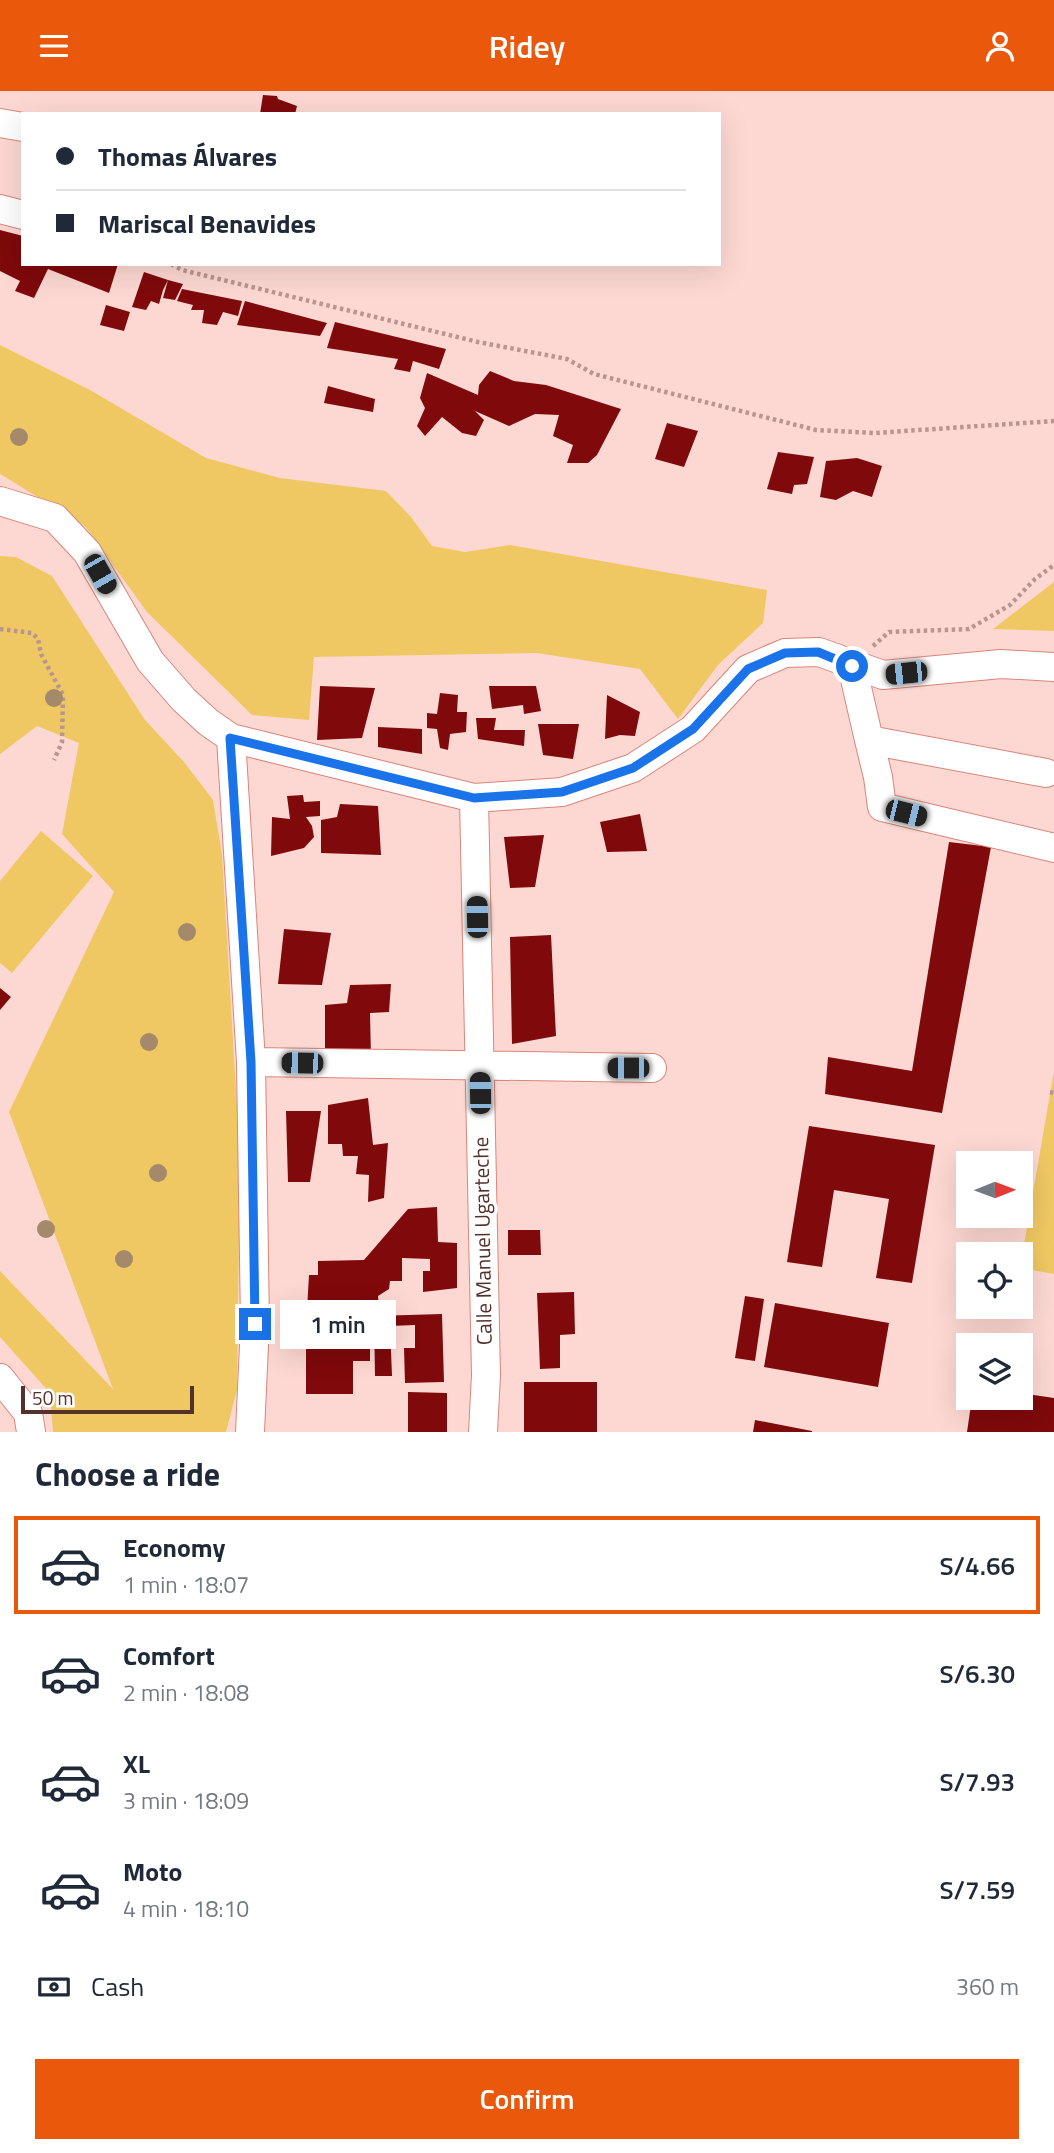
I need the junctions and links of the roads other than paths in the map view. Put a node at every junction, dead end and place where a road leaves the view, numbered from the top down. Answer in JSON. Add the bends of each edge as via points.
{"nodes":[{"id":1,"x":0,"y":123,"type":"edge"},
{"id":2,"x":21,"y":127,"type":"edge"},
{"id":3,"x":0,"y":209,"type":"edge"},
{"id":4,"x":21,"y":214,"type":"edge"},
{"id":5,"x":0,"y":501,"type":"edge"},
{"id":6,"x":852,"y":666,"type":"junction"},
{"id":7,"x":1054,"y":667,"type":"edge"},
{"id":8,"x":230,"y":738,"type":"junction"},
{"id":9,"x":869,"y":740,"type":"junction"},
{"id":10,"x":1046,"y":773,"type":"dead end"},
{"id":11,"x":474,"y":798,"type":"junction"},
{"id":12,"x":1054,"y":848,"type":"edge"},
{"id":13,"x":251,"y":1062,"type":"junction"},
{"id":14,"x":480,"y":1067,"type":"junction"},
{"id":15,"x":652,"y":1068,"type":"dead end"},
{"id":16,"x":0,"y":1378,"type":"edge"},
{"id":17,"x":31,"y":1432,"type":"edge"},
{"id":18,"x":250,"y":1432,"type":"edge"},
{"id":19,"x":483,"y":1432,"type":"edge"}],
"edges":[{"from":1,"to":2,"type":"street"},
{"from":3,"to":4,"type":"street"},
{"from":5,"to":8,"type":"street","via":[[55,518],[87,552],[150,661],[184,700]]},
{"from":6,"to":7,"type":"street","via":[[883,675],[1000,664]]},
{"from":6,"to":9,"type":"street"},
{"from":6,"to":11,"type":"street","via":[[818,652],[785,653],[748,669],[693,729],[633,768],[562,792]]},
{"from":8,"to":11,"type":"street"},
{"from":8,"to":13,"type":"street"},
{"from":9,"to":10,"type":"street"},
{"from":9,"to":12,"type":"street","via":[[882,807]]},
{"from":11,"to":14,"type":"street","name":"Calle Manuel Ugarteche"},
{"from":13,"to":14,"type":"street"},
{"from":13,"to":18,"type":"street","via":[[255,1324]]},
{"from":14,"to":15,"type":"street"},
{"from":14,"to":19,"type":"street","name":"Calle Manuel Ugarteche"},
{"from":16,"to":17,"type":"street","via":[[28,1413]]}]}
